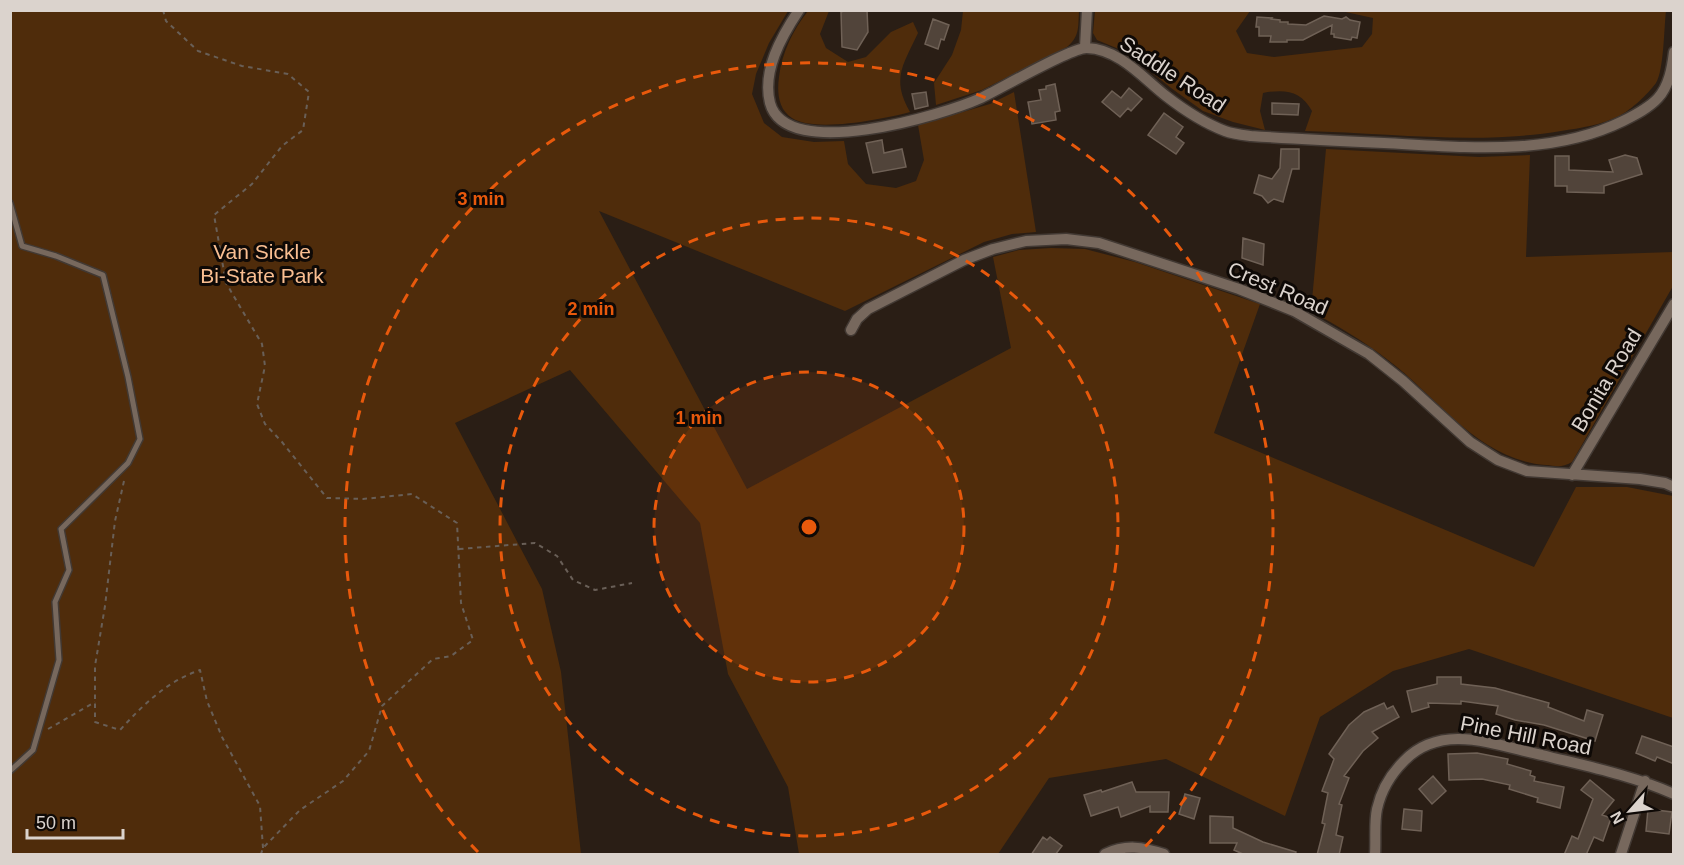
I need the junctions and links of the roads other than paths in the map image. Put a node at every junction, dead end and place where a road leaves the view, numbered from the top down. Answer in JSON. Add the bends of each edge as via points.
{"nodes":[{"id":1,"x":799,"y":10,"type":"edge"},
{"id":2,"x":1087,"y":10,"type":"edge"},
{"id":3,"x":1085,"y":47,"type":"junction"},
{"id":4,"x":1674,"y":51,"type":"edge"},
{"id":5,"x":10,"y":202,"type":"edge"},
{"id":6,"x":1674,"y":304,"type":"edge"},
{"id":7,"x":851,"y":330,"type":"dead end"},
{"id":8,"x":1572,"y":475,"type":"junction"},
{"id":9,"x":1674,"y":487,"type":"edge"},
{"id":10,"x":10,"y":771,"type":"edge"},
{"id":11,"x":1645,"y":781,"type":"junction"},
{"id":12,"x":1674,"y":794,"type":"edge"},
{"id":13,"x":1105,"y":855,"type":"edge"},
{"id":14,"x":1164,"y":855,"type":"edge"},
{"id":15,"x":1375,"y":855,"type":"edge"},
{"id":16,"x":1621,"y":855,"type":"edge"}],
"edges":[{"from":1,"to":3,"type":"street","name":"Saddle Road","via":[[779,44],[767,90],[772,108],[784,122],[803,130],[859,131],[941,112],[978,99]]},
{"from":2,"to":3,"type":"street"},
{"from":3,"to":4,"type":"street","name":"Saddle Road","via":[[1120,58],[1167,97],[1226,132],[1485,148],[1575,138],[1637,114],[1658,98],[1668,81]]},
{"from":5,"to":10,"type":"lane","via":[[22,246],[103,275],[140,439],[128,463],[61,530],[69,570],[55,602],[59,660],[33,750]]},
{"from":6,"to":8,"type":"street","name":"Bonita Road"},
{"from":7,"to":8,"type":"street","name":"Crest Road","via":[[868,309],[993,249],[1026,240],[1099,243],[1294,311],[1369,354],[1470,442],[1498,460],[1527,471]]},
{"from":8,"to":9,"type":"street","name":"Crest Road","via":[[1640,479]]},
{"from":11,"to":12,"type":"street","name":"Pine Hill Road"},
{"from":11,"to":15,"type":"street","name":"Pine Hill Road","via":[[1465,738],[1440,739],[1413,752],[1385,786],[1376,810]]},
{"from":11,"to":16,"type":"street"},
{"from":13,"to":14,"type":"street","via":[[1115,849],[1138,846]]}]}
